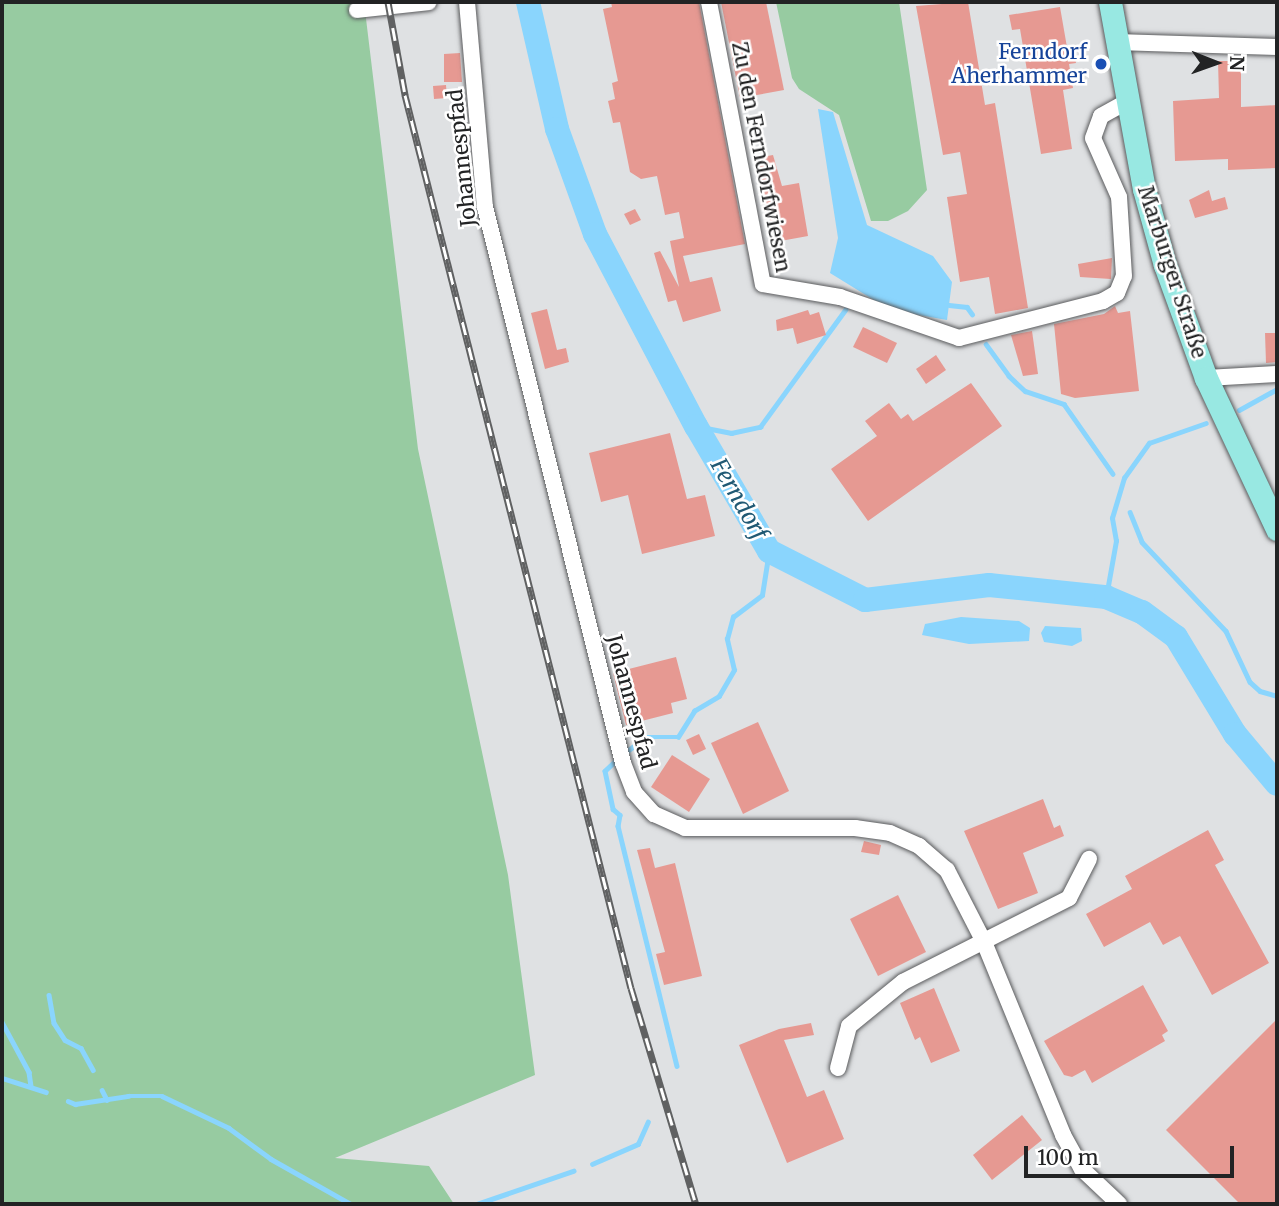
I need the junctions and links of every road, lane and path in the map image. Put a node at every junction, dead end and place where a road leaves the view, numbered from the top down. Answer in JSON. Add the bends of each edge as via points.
{"nodes":[{"id":1,"x":429,"y":2,"type":"edge"},
{"id":2,"x":467,"y":2,"type":"edge"},
{"id":3,"x":709,"y":2,"type":"edge"},
{"id":4,"x":1110,"y":2,"type":"edge"},
{"id":5,"x":357,"y":10,"type":"dead end"},
{"id":6,"x":1116,"y":42,"type":"junction"},
{"id":7,"x":1277,"y":47,"type":"edge"},
{"id":8,"x":1126,"y":102,"type":"junction"},
{"id":9,"x":1277,"y":374,"type":"edge"},
{"id":10,"x":1206,"y":378,"type":"junction"},
{"id":11,"x":1277,"y":529,"type":"edge"},
{"id":12,"x":1089,"y":859,"type":"dead end"},
{"id":13,"x":984,"y":942,"type":"junction"},
{"id":14,"x":838,"y":1068,"type":"dead end"},
{"id":15,"x":1119,"y":1204,"type":"edge"}],
"edges":[{"from":1,"to":5,"type":"street"},
{"from":2,"to":13,"type":"street","name":"Johannespfad","via":[[485,207],[618,746],[634,793],[654,814],[685,828],[855,828],[890,834],[919,846],[947,870]]},
{"from":3,"to":8,"type":"street","name":"Zu den Ferndorfwiesen","via":[[762,284],[839,297],[959,338],[1102,301],[1116,293],[1124,276],[1119,197],[1093,138],[1101,116]]},
{"from":4,"to":6,"type":"main road","name":"Marburger Straße"},
{"from":6,"to":7,"type":"street"},
{"from":6,"to":8,"type":"main road","name":"Marburger Straße"},
{"from":8,"to":10,"type":"main road","name":"Marburger Straße","via":[[1165,265]]},
{"from":9,"to":10,"type":"street"},
{"from":10,"to":11,"type":"main road","name":"Marburger Straße"},
{"from":12,"to":13,"type":"street","via":[[1069,898]]},
{"from":13,"to":14,"type":"street","via":[[904,982],[849,1026]]},
{"from":13,"to":15,"type":"street","name":"Johannespfad","via":[[1063,1135],[1082,1169]]}]}
